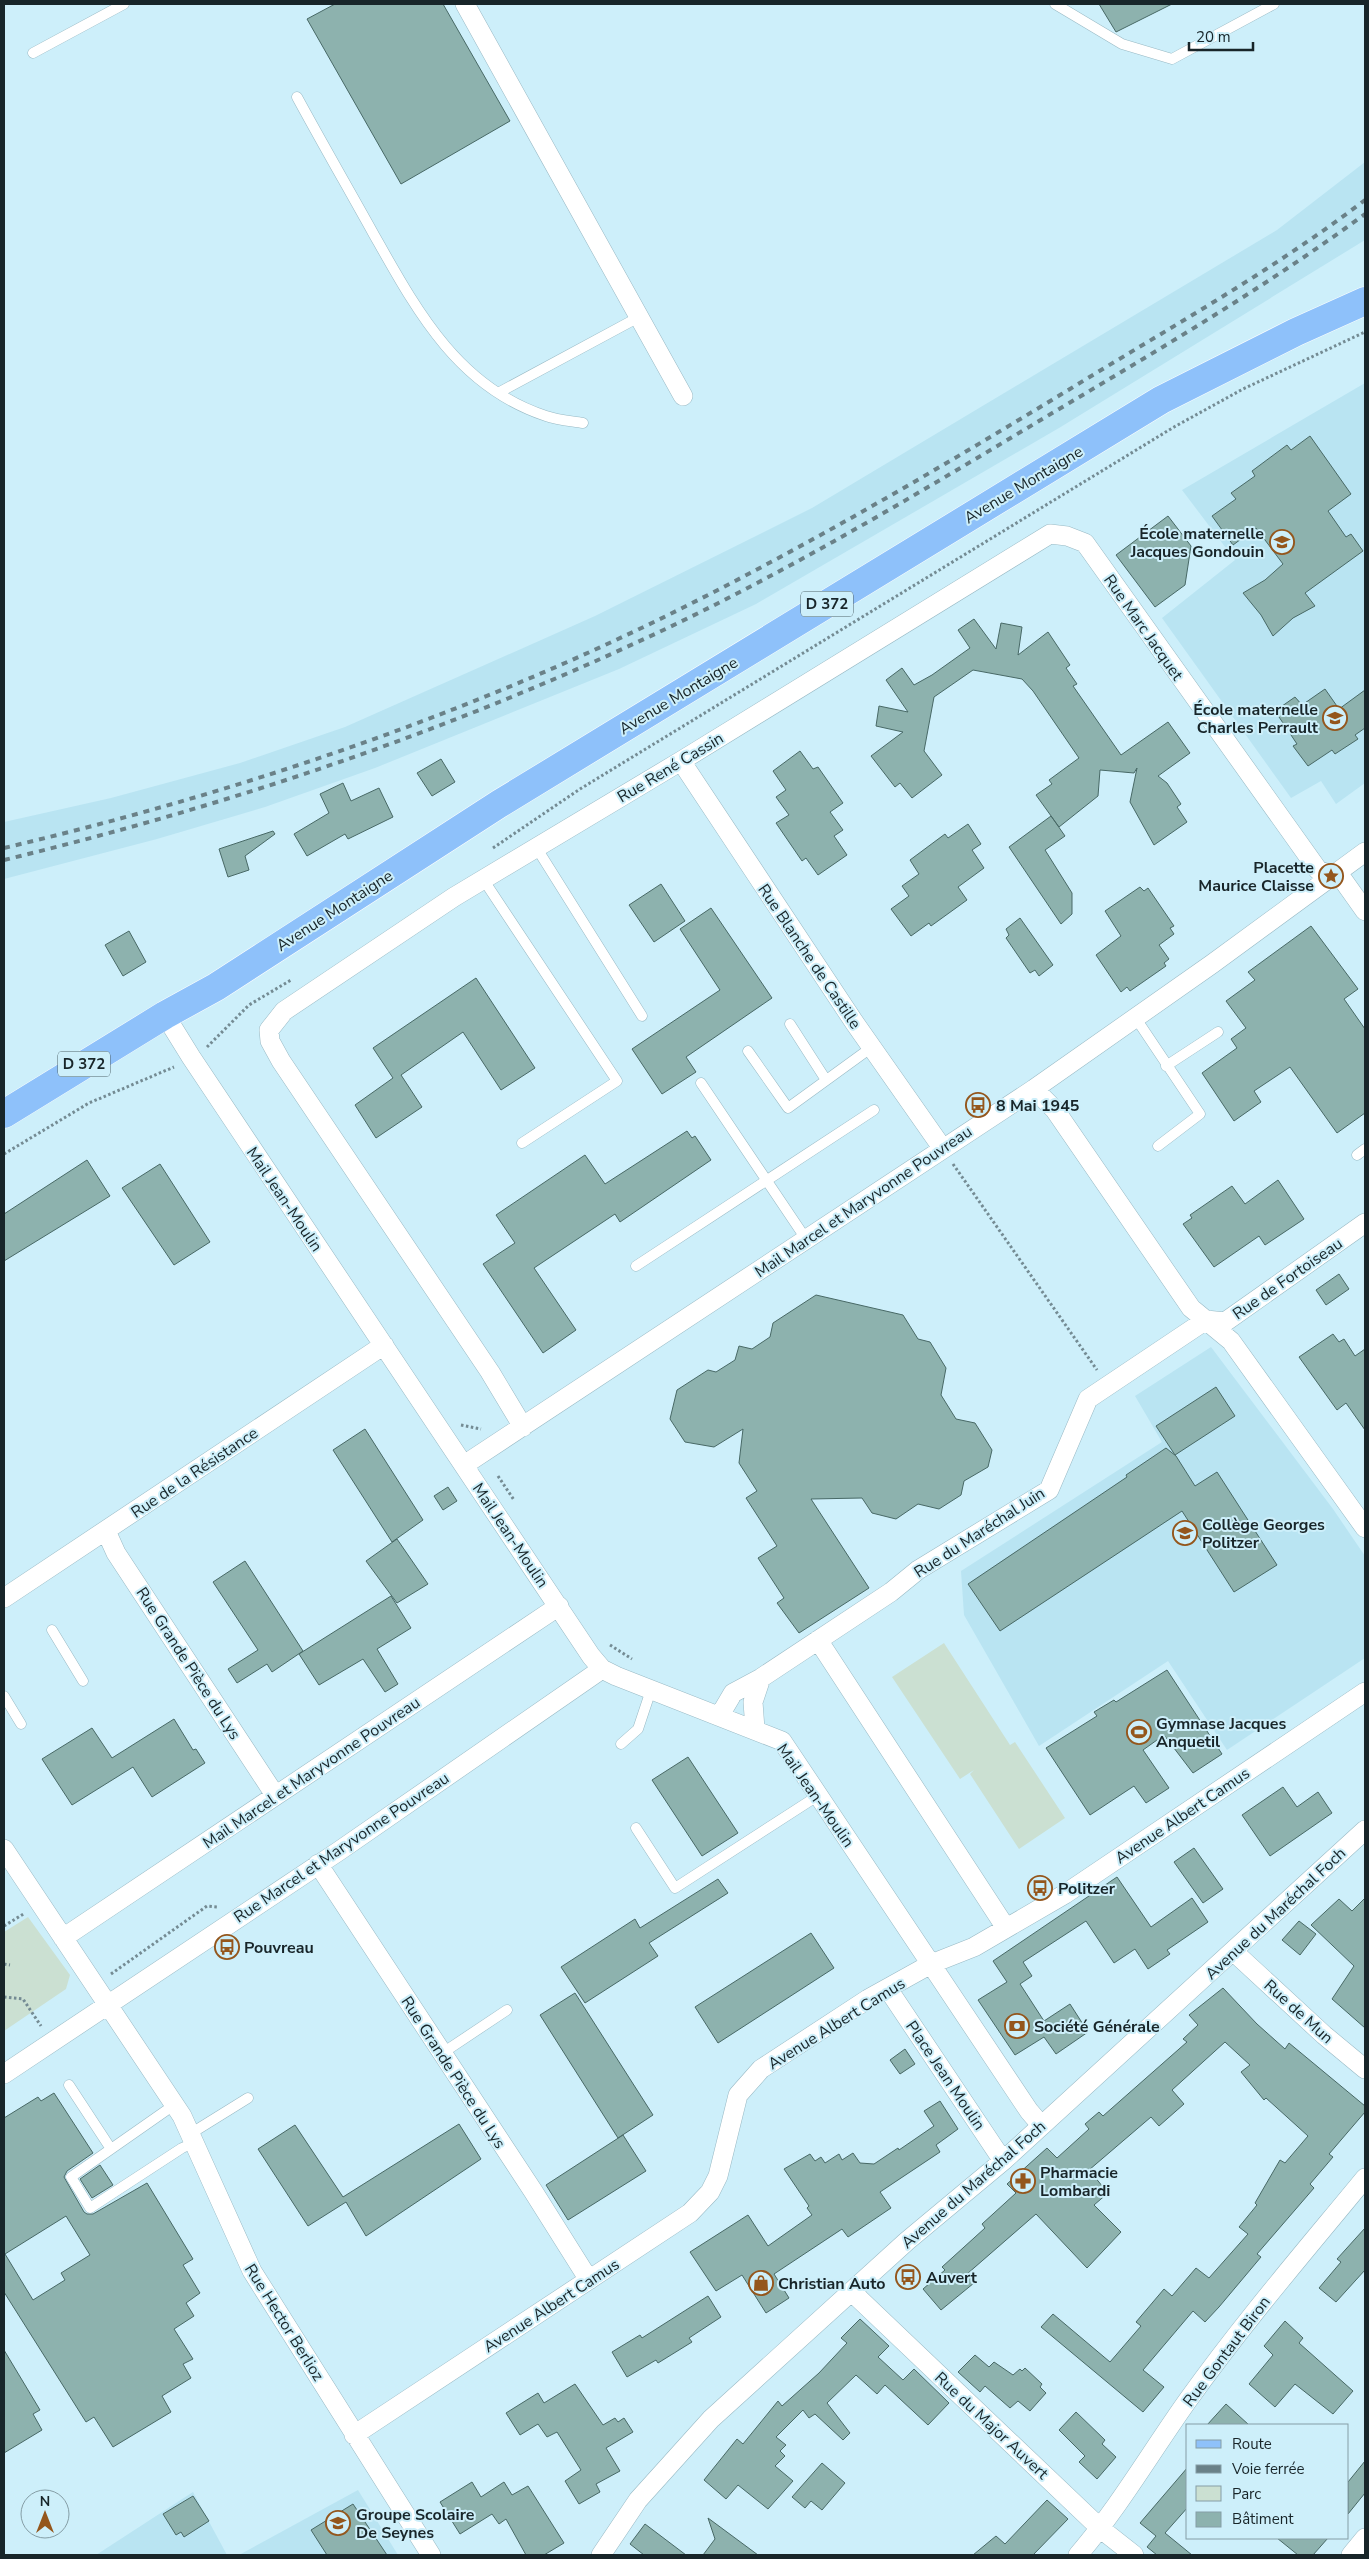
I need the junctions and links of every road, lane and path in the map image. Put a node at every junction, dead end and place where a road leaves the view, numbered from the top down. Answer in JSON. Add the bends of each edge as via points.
{"nodes":[{"id":1,"x":124,"y":4,"type":"edge"},
{"id":2,"x":465,"y":4,"type":"edge"},
{"id":3,"x":1055,"y":4,"type":"edge"},
{"id":4,"x":1274,"y":4,"type":"edge"},
{"id":5,"x":34,"y":53,"type":"dead end"},
{"id":6,"x":297,"y":97,"type":"dead end"},
{"id":7,"x":1365,"y":302,"type":"edge"},
{"id":8,"x":639,"y":317,"type":"junction"},
{"id":9,"x":1365,"y":332,"type":"edge"},
{"id":10,"x":498,"y":393,"type":"junction"},
{"id":11,"x":683,"y":396,"type":"dead end"},
{"id":12,"x":583,"y":424,"type":"dead end"},
{"id":13,"x":1085,"y":543,"type":"joint"},
{"id":14,"x":681,"y":761,"type":"junction"},
{"id":15,"x":536,"y":847,"type":"junction"},
{"id":16,"x":490,"y":850,"type":"dead end"},
{"id":17,"x":1365,"y":852,"type":"edge"},
{"id":18,"x":1331,"y":876,"type":"junction"},
{"id":19,"x":483,"y":879,"type":"junction"},
{"id":20,"x":1365,"y":911,"type":"edge"},
{"id":21,"x":296,"y":977,"type":"dead end"},
{"id":22,"x":165,"y":1015,"type":"junction"},
{"id":23,"x":642,"y":1016,"type":"dead end"},
{"id":24,"x":1135,"y":1017,"type":"junction"},
{"id":25,"x":790,"y":1024,"type":"dead end"},
{"id":26,"x":1218,"y":1032,"type":"dead end"},
{"id":27,"x":209,"y":1045,"type":"junction"},
{"id":28,"x":872,"y":1047,"type":"junction"},
{"id":29,"x":748,"y":1051,"type":"dead end"},
{"id":30,"x":214,"y":1053,"type":"dead end"},
{"id":31,"x":190,"y":1057,"type":"junction"},
{"id":32,"x":1166,"y":1066,"type":"junction"},
{"id":33,"x":826,"y":1080,"type":"junction"},
{"id":34,"x":701,"y":1083,"type":"dead end"},
{"id":35,"x":1034,"y":1089,"type":"junction"},
{"id":36,"x":874,"y":1110,"type":"dead end"},
{"id":37,"x":4,"y":1114,"type":"edge"},
{"id":38,"x":522,"y":1143,"type":"dead end"},
{"id":39,"x":1158,"y":1146,"type":"dead end"},
{"id":40,"x":943,"y":1149,"type":"junction"},
{"id":41,"x":4,"y":1154,"type":"edge"},
{"id":42,"x":767,"y":1180,"type":"junction"},
{"id":43,"x":1365,"y":1223,"type":"edge"},
{"id":44,"x":806,"y":1239,"type":"junction"},
{"id":45,"x":636,"y":1266,"type":"dead end"},
{"id":46,"x":1206,"y":1320,"type":"junction"},
{"id":47,"x":384,"y":1345,"type":"junction"},
{"id":48,"x":1108,"y":1387,"type":"junction"},
{"id":49,"x":513,"y":1411,"type":"junction"},
{"id":50,"x":456,"y":1417,"type":"dead end"},
{"id":51,"x":523,"y":1428,"type":"junction"},
{"id":52,"x":464,"y":1465,"type":"junction"},
{"id":53,"x":498,"y":1476,"type":"dead end"},
{"id":54,"x":519,"y":1509,"type":"dead end"},
{"id":55,"x":1365,"y":1528,"type":"edge"},
{"id":56,"x":106,"y":1531,"type":"junction"},
{"id":57,"x":4,"y":1598,"type":"edge"},
{"id":58,"x":559,"y":1606,"type":"junction"},
{"id":59,"x":52,"y":1630,"type":"dead end"},
{"id":60,"x":605,"y":1638,"type":"dead end"},
{"id":61,"x":818,"y":1640,"type":"junction"},
{"id":62,"x":636,"y":1662,"type":"dead end"},
{"id":63,"x":602,"y":1669,"type":"junction"},
{"id":64,"x":761,"y":1678,"type":"junction"},
{"id":65,"x":83,"y":1681,"type":"dead end"},
{"id":66,"x":651,"y":1690,"type":"junction"},
{"id":67,"x":1365,"y":1692,"type":"edge"},
{"id":68,"x":4,"y":1696,"type":"edge"},
{"id":69,"x":720,"y":1715,"type":"junction"},
{"id":70,"x":21,"y":1724,"type":"dead end"},
{"id":71,"x":754,"y":1729,"type":"junction"},
{"id":72,"x":621,"y":1744,"type":"dead end"},
{"id":73,"x":275,"y":1795,"type":"junction"},
{"id":74,"x":819,"y":1795,"type":"junction"},
{"id":75,"x":636,"y":1828,"type":"dead end"},
{"id":76,"x":1365,"y":1830,"type":"edge"},
{"id":77,"x":4,"y":1849,"type":"edge"},
{"id":78,"x":318,"y":1864,"type":"junction"},
{"id":79,"x":1006,"y":1928,"type":"junction"},
{"id":80,"x":63,"y":1938,"type":"junction"},
{"id":81,"x":1234,"y":1952,"type":"junction"},
{"id":82,"x":4,"y":1964,"type":"edge"},
{"id":83,"x":931,"y":1964,"type":"junction"},
{"id":84,"x":10,"y":1965,"type":"dead end"},
{"id":85,"x":888,"y":1989,"type":"junction"},
{"id":86,"x":4,"y":1997,"type":"edge"},
{"id":87,"x":108,"y":2004,"type":"junction"},
{"id":88,"x":507,"y":2010,"type":"dead end"},
{"id":89,"x":52,"y":2041,"type":"junction"},
{"id":90,"x":441,"y":2054,"type":"junction"},
{"id":91,"x":1365,"y":2068,"type":"edge"},
{"id":92,"x":4,"y":2074,"type":"edge"},
{"id":93,"x":69,"y":2084,"type":"dead end"},
{"id":94,"x":248,"y":2098,"type":"dead end"},
{"id":95,"x":174,"y":2105,"type":"junction"},
{"id":96,"x":1041,"y":2125,"type":"junction"},
{"id":97,"x":192,"y":2138,"type":"junction"},
{"id":98,"x":111,"y":2149,"type":"junction"},
{"id":99,"x":1003,"y":2161,"type":"junction"},
{"id":100,"x":1365,"y":2178,"type":"edge"},
{"id":101,"x":589,"y":2280,"type":"junction"},
{"id":102,"x":852,"y":2292,"type":"junction"},
{"id":103,"x":354,"y":2435,"type":"junction"},
{"id":104,"x":1101,"y":2529,"type":"junction"},
{"id":105,"x":1365,"y":2538,"type":"edge"},
{"id":106,"x":431,"y":2555,"type":"edge"},
{"id":107,"x":601,"y":2555,"type":"edge"},
{"id":108,"x":1078,"y":2555,"type":"edge"},
{"id":109,"x":1134,"y":2555,"type":"edge"},
{"id":110,"x":1351,"y":2555,"type":"edge"}],
"edges":[{"from":1,"to":5,"type":"lane"},
{"from":2,"to":8,"type":"street"},
{"from":3,"to":4,"type":"lane","via":[[1122,44],[1172,59]]},
{"from":6,"to":10,"type":"lane","via":[[429,327],[466,369]]},
{"from":7,"to":22,"type":"main road","name":"Avenue Montaigne","number":"D 372","via":[[1278,340],[1160,400],[507,799],[216,987]]},
{"from":8,"to":10,"type":"lane"},
{"from":8,"to":11,"type":"street"},
{"from":9,"to":16,"type":"path","via":[[1243,389],[1166,432],[589,783]]},
{"from":10,"to":12,"type":"lane","via":[[546,416]]},
{"from":13,"to":14,"type":"street","name":"Rue René Cassin","via":[[1050,534]]},
{"from":13,"to":18,"type":"street","name":"Rue Marc Jacquet","via":[[1318,870]]},
{"from":14,"to":15,"type":"street","name":"Rue René Cassin"},
{"from":14,"to":28,"type":"street","name":"Rue Blanche de Castille"},
{"from":15,"to":19,"type":"street","name":"Rue René Cassin"},
{"from":15,"to":23,"type":"lane"},
{"from":17,"to":18,"type":"street","name":"Mail Marcel et Maryvonne Pouvreau"},
{"from":18,"to":20,"type":"street","name":"Rue Marc Jacquet","via":[[1343,880]]},
{"from":18,"to":24,"type":"street","name":"Mail Marcel et Maryvonne Pouvreau"},
{"from":19,"to":38,"type":"lane","via":[[617,1081]]},
{"from":19,"to":49,"type":"street","name":"Rue René Cassin","via":[[284,1011],[269,1030],[270,1041],[281,1061]]},
{"from":21,"to":27,"type":"path","via":[[249,1005]]},
{"from":22,"to":31,"type":"street","name":"Mail Jean-Moulin"},
{"from":22,"to":37,"type":"main road","name":"Avenue Montaigne","number":"D 372"},
{"from":24,"to":32,"type":"lane"},
{"from":24,"to":35,"type":"street","name":"Mail Marcel et Maryvonne Pouvreau"},
{"from":25,"to":33,"type":"lane"},
{"from":26,"to":32,"type":"lane"},
{"from":27,"to":30,"type":"path"},
{"from":27,"to":31,"type":"path"},
{"from":28,"to":33,"type":"lane"},
{"from":28,"to":40,"type":"street","name":"Rue Blanche de Castille"},
{"from":29,"to":33,"type":"lane","via":[[788,1108]]},
{"from":31,"to":41,"type":"path","via":[[176,1067],[89,1103]]},
{"from":31,"to":47,"type":"street","name":"Mail Jean-Moulin"},
{"from":32,"to":39,"type":"lane","via":[[1200,1114]]},
{"from":34,"to":42,"type":"lane"},
{"from":35,"to":40,"type":"street","name":"Mail Marcel et Maryvonne Pouvreau"},
{"from":35,"to":46,"type":"street","via":[[1055,1110],[1192,1308]]},
{"from":36,"to":42,"type":"lane"},
{"from":40,"to":44,"type":"street","name":"Mail Marcel et Maryvonne Pouvreau"},
{"from":40,"to":48,"type":"path"},
{"from":42,"to":44,"type":"lane"},
{"from":42,"to":45,"type":"lane"},
{"from":43,"to":46,"type":"street","name":"Rue de Fortoiseau","via":[[1225,1322]]},
{"from":44,"to":51,"type":"street","name":"Mail Marcel et Maryvonne Pouvreau"},
{"from":46,"to":48,"type":"street","name":"Rue du Maréchal Juin"},
{"from":46,"to":55,"type":"street","via":[[1232,1341]]},
{"from":47,"to":52,"type":"street","name":"Mail Jean-Moulin"},
{"from":47,"to":56,"type":"street","name":"Rue de la Résistance"},
{"from":48,"to":61,"type":"street","name":"Rue du Maréchal Juin","via":[[1088,1399],[1049,1490],[918,1570],[891,1592]]},
{"from":49,"to":50,"type":"path","via":[[485,1430],[461,1425]]},
{"from":49,"to":51,"type":"street"},
{"from":51,"to":52,"type":"street","name":"Mail Marcel et Maryvonne Pouvreau"},
{"from":52,"to":58,"type":"street","name":"Mail Jean-Moulin"},
{"from":53,"to":54,"type":"path"},
{"from":56,"to":57,"type":"street","name":"Rue de la Résistance"},
{"from":56,"to":73,"type":"street","name":"Rue Grande Pièce du Lys","via":[[116,1553]]},
{"from":58,"to":63,"type":"street","name":"Mail Jean-Moulin"},
{"from":58,"to":73,"type":"street","name":"Mail Marcel et Maryvonne Pouvreau"},
{"from":59,"to":65,"type":"lane"},
{"from":60,"to":62,"type":"path"},
{"from":61,"to":64,"type":"street","name":"Rue du Maréchal Juin"},
{"from":61,"to":79,"type":"street"},
{"from":63,"to":66,"type":"street","name":"Mail Jean-Moulin"},
{"from":63,"to":78,"type":"street","name":"Rue Marcel et Maryvonne Pouvreau"},
{"from":64,"to":69,"type":"street","name":"Rue du Maréchal Juin","via":[[733,1693]]},
{"from":64,"to":71,"type":"street","via":[[753,1702]]},
{"from":66,"to":69,"type":"street","name":"Mail Jean-Moulin"},
{"from":66,"to":72,"type":"lane","via":[[638,1730]]},
{"from":67,"to":79,"type":"street","name":"Avenue Albert Camus","via":[[1121,1857]]},
{"from":68,"to":70,"type":"lane"},
{"from":69,"to":71,"type":"street","name":"Mail Jean-Moulin"},
{"from":71,"to":74,"type":"street","name":"Mail Jean-Moulin","via":[[782,1741]]},
{"from":73,"to":80,"type":"street","name":"Mail Marcel et Maryvonne Pouvreau"},
{"from":74,"to":75,"type":"lane","via":[[675,1888]]},
{"from":74,"to":83,"type":"street","name":"Mail Jean-Moulin"},
{"from":76,"to":81,"type":"street","name":"Avenue du Maréchal Foch"},
{"from":77,"to":80,"type":"street","name":"Rue Hector Berlioz"},
{"from":78,"to":87,"type":"street","name":"Rue Marcel et Maryvonne Pouvreau"},
{"from":78,"to":90,"type":"street","name":"Rue Grande Pièce du Lys"},
{"from":79,"to":83,"type":"street","name":"Avenue Albert Camus","via":[[974,1947]]},
{"from":80,"to":87,"type":"street","name":"Rue Hector Berlioz"},
{"from":81,"to":91,"type":"street","name":"Rue de Mun"},
{"from":81,"to":96,"type":"street","name":"Avenue du Maréchal Foch"},
{"from":82,"to":84,"type":"path"},
{"from":83,"to":85,"type":"street","name":"Avenue Albert Camus"},
{"from":83,"to":96,"type":"street"},
{"from":85,"to":99,"type":"street","name":"Place Jean Moulin"},
{"from":85,"to":101,"type":"street","name":"Avenue Albert Camus","via":[[761,2069],[738,2095],[718,2176],[710,2192],[690,2213]]},
{"from":86,"to":89,"type":"path","via":[[23,1999]]},
{"from":87,"to":89,"type":"street","name":"Rue Marcel et Maryvonne Pouvreau"},
{"from":87,"to":95,"type":"street","name":"Rue Hector Berlioz"},
{"from":88,"to":90,"type":"lane"},
{"from":89,"to":92,"type":"street","name":"Rue Marcel et Maryvonne Pouvreau"},
{"from":90,"to":101,"type":"street","name":"Rue Grande Pièce du Lys"},
{"from":93,"to":98,"type":"lane"},
{"from":94,"to":97,"type":"lane"},
{"from":95,"to":97,"type":"street","name":"Rue Hector Berlioz"},
{"from":95,"to":98,"type":"lane"},
{"from":96,"to":99,"type":"street","name":"Avenue du Maréchal Foch"},
{"from":97,"to":98,"type":"lane","via":[[182,2148],[90,2208],[71,2177]]},
{"from":97,"to":103,"type":"street","name":"Rue Hector Berlioz","via":[[252,2272]]},
{"from":99,"to":102,"type":"street","name":"Avenue du Maréchal Foch"},
{"from":100,"to":104,"type":"street","name":"Rue Gontaut Biron","via":[[1249,2318],[1188,2400]]},
{"from":101,"to":103,"type":"street","name":"Avenue Albert Camus"},
{"from":102,"to":104,"type":"street","name":"Rue du Major Auvert"},
{"from":102,"to":107,"type":"street","name":"Avenue du Maréchal Foch","via":[[711,2419],[638,2500]]},
{"from":103,"to":106,"type":"street","name":"Rue Hector Berlioz"},
{"from":104,"to":108,"type":"street","name":"Rue Gontaut Biron"},
{"from":104,"to":109,"type":"street","name":"Rue du Major Auvert"},
{"from":105,"to":110,"type":"street"}]}
